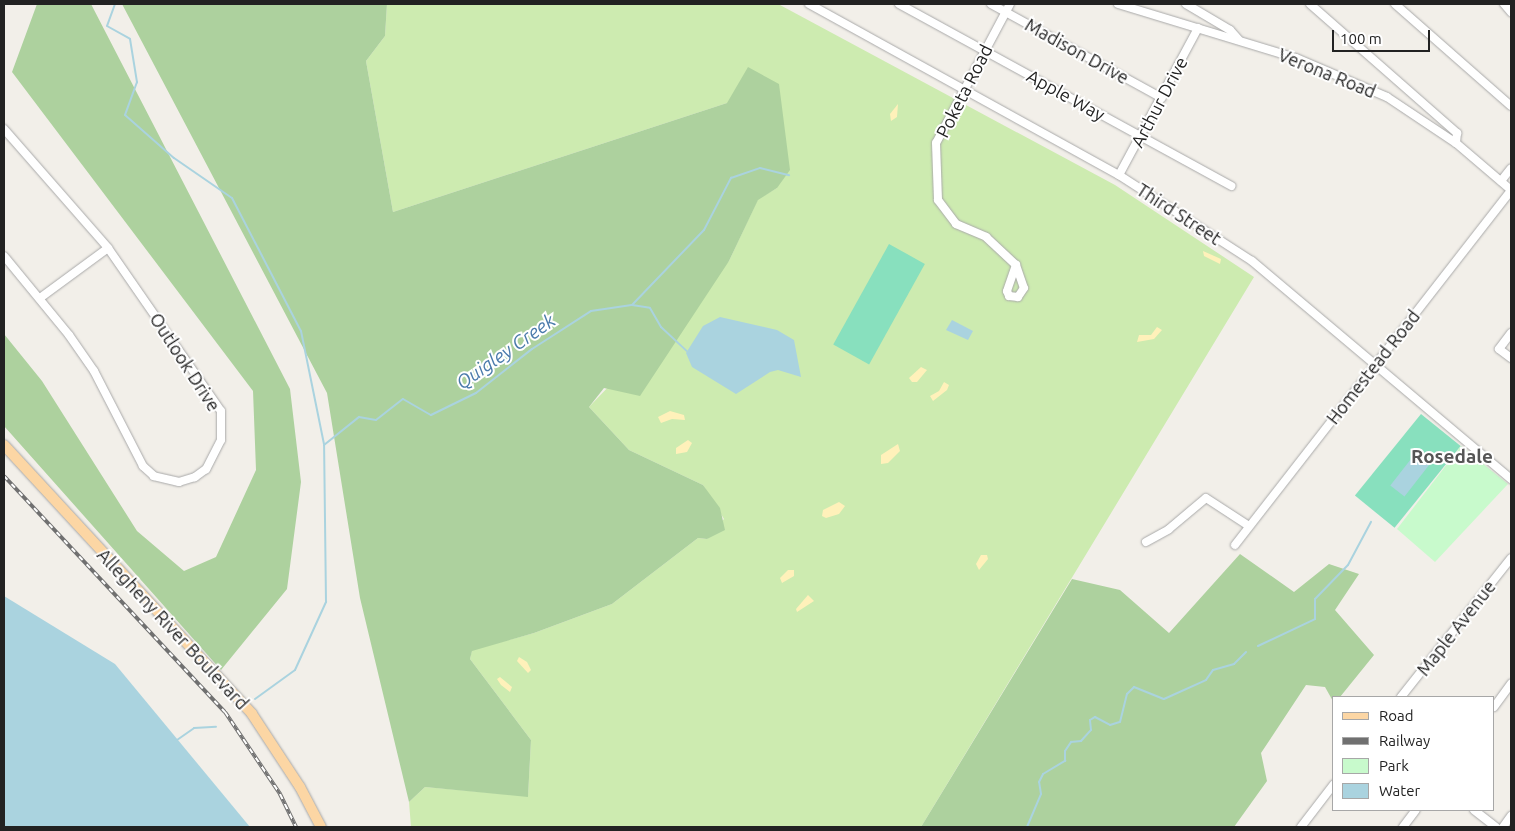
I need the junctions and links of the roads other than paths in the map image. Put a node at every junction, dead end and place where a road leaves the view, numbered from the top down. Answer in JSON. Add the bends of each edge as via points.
{"nodes":[{"id":1,"x":809,"y":4,"type":"edge"},
{"id":2,"x":899,"y":4,"type":"edge"},
{"id":3,"x":991,"y":4,"type":"edge"},
{"id":4,"x":1118,"y":4,"type":"edge"},
{"id":5,"x":1186,"y":4,"type":"edge"},
{"id":6,"x":1310,"y":4,"type":"edge"},
{"id":7,"x":1395,"y":4,"type":"edge"},
{"id":8,"x":1504,"y":4,"type":"edge"},
{"id":9,"x":1008,"y":7,"type":"edge"},
{"id":10,"x":1511,"y":12,"type":"edge"},
{"id":11,"x":1198,"y":28,"type":"junction"},
{"id":12,"x":1239,"y":40,"type":"junction"},
{"id":13,"x":985,"y":50,"type":"junction"},
{"id":14,"x":963,"y":89,"type":"junction"},
{"id":15,"x":1162,"y":98,"type":"junction"},
{"id":16,"x":1511,"y":106,"type":"edge"},
{"id":17,"x":4,"y":130,"type":"edge"},
{"id":18,"x":1142,"y":137,"type":"junction"},
{"id":19,"x":1456,"y":143,"type":"junction"},
{"id":20,"x":1511,"y":168,"type":"edge"},
{"id":21,"x":1119,"y":175,"type":"junction"},
{"id":22,"x":1501,"y":181,"type":"junction"},
{"id":23,"x":1232,"y":186,"type":"dead end"},
{"id":24,"x":1511,"y":190,"type":"edge"},
{"id":25,"x":108,"y":248,"type":"junction"},
{"id":26,"x":4,"y":256,"type":"edge"},
{"id":27,"x":1016,"y":265,"type":"dead end"},
{"id":28,"x":40,"y":298,"type":"junction"},
{"id":29,"x":1511,"y":333,"type":"edge"},
{"id":30,"x":1511,"y":358,"type":"edge"},
{"id":31,"x":1374,"y":365,"type":"junction"},
{"id":32,"x":4,"y":446,"type":"edge"},
{"id":33,"x":1511,"y":479,"type":"edge"},
{"id":34,"x":1250,"y":526,"type":"junction"},
{"id":35,"x":1146,"y":542,"type":"dead end"},
{"id":36,"x":1235,"y":545,"type":"dead end"},
{"id":37,"x":1511,"y":558,"type":"edge"},
{"id":38,"x":1511,"y":684,"type":"edge"},
{"id":39,"x":1402,"y":696,"type":"edge"},
{"id":40,"x":1495,"y":706,"type":"edge"},
{"id":41,"x":1332,"y":787,"type":"edge"},
{"id":42,"x":1415,"y":811,"type":"edge"},
{"id":43,"x":1475,"y":811,"type":"edge"},
{"id":44,"x":1511,"y":816,"type":"edge"},
{"id":45,"x":320,"y":827,"type":"edge"},
{"id":46,"x":1301,"y":827,"type":"edge"},
{"id":47,"x":1403,"y":827,"type":"edge"},
{"id":48,"x":1496,"y":827,"type":"edge"},
{"id":49,"x":1503,"y":827,"type":"edge"}],
"edges":[{"from":1,"to":14,"type":"street","name":"Third Street"},
{"from":2,"to":13,"type":"street","name":"Apple Way"},
{"from":3,"to":9,"type":"street","name":"Madison Drive"},
{"from":4,"to":11,"type":"street","name":"Verona Road"},
{"from":5,"to":12,"type":"street","via":[[1230,30]]},
{"from":6,"to":19,"type":"street","via":[[1457,132]]},
{"from":7,"to":16,"type":"street"},
{"from":8,"to":10,"type":"street"},
{"from":9,"to":13,"type":"street","name":"Poketa Road"},
{"from":9,"to":15,"type":"street","name":"Madison Drive"},
{"from":11,"to":12,"type":"street","name":"Verona Road"},
{"from":11,"to":15,"type":"street","name":"Arthur Drive"},
{"from":12,"to":19,"type":"street","name":"Verona Road","via":[[1296,58],[1387,97]]},
{"from":13,"to":14,"type":"street","name":"Poketa Road"},
{"from":13,"to":18,"type":"street","name":"Apple Way"},
{"from":14,"to":21,"type":"street","name":"Third Street"},
{"from":14,"to":27,"type":"street","name":"Poketa Road","via":[[936,143],[938,200],[956,224],[986,237]]},
{"from":15,"to":18,"type":"street","name":"Arthur Drive"},
{"from":17,"to":25,"type":"street","name":"Outlook Drive"},
{"from":18,"to":21,"type":"street","name":"Arthur Drive"},
{"from":18,"to":23,"type":"street","name":"Apple Way"},
{"from":19,"to":22,"type":"street","name":"Verona Road"},
{"from":20,"to":22,"type":"street"},
{"from":21,"to":31,"type":"street","name":"Third Street","via":[[1252,261]]},
{"from":22,"to":24,"type":"street","name":"Verona Road"},
{"from":24,"to":31,"type":"street","name":"Homestead Road"},
{"from":25,"to":28,"type":"street"},
{"from":25,"to":28,"type":"street","name":"Outlook Drive","via":[[221,412],[221,440],[216,455],[195,477],[167,480],[143,466],[94,371]]},
{"from":26,"to":28,"type":"street","name":"Outlook Drive"},
{"from":29,"to":30,"type":"street","via":[[1499,349]]},
{"from":31,"to":33,"type":"street","name":"Third Street"},
{"from":31,"to":34,"type":"street","name":"Homestead Road"},
{"from":32,"to":45,"type":"main road","name":"Allegheny River Boulevard","via":[[252,714],[300,787]]},
{"from":34,"to":35,"type":"street","via":[[1206,498],[1169,529]]},
{"from":34,"to":36,"type":"street","name":"Homestead Road"},
{"from":37,"to":39,"type":"street","name":"Maple Avenue"},
{"from":38,"to":40,"type":"street"},
{"from":41,"to":46,"type":"street"},
{"from":42,"to":47,"type":"street"},
{"from":43,"to":48,"type":"street"},
{"from":44,"to":49,"type":"street"}]}
